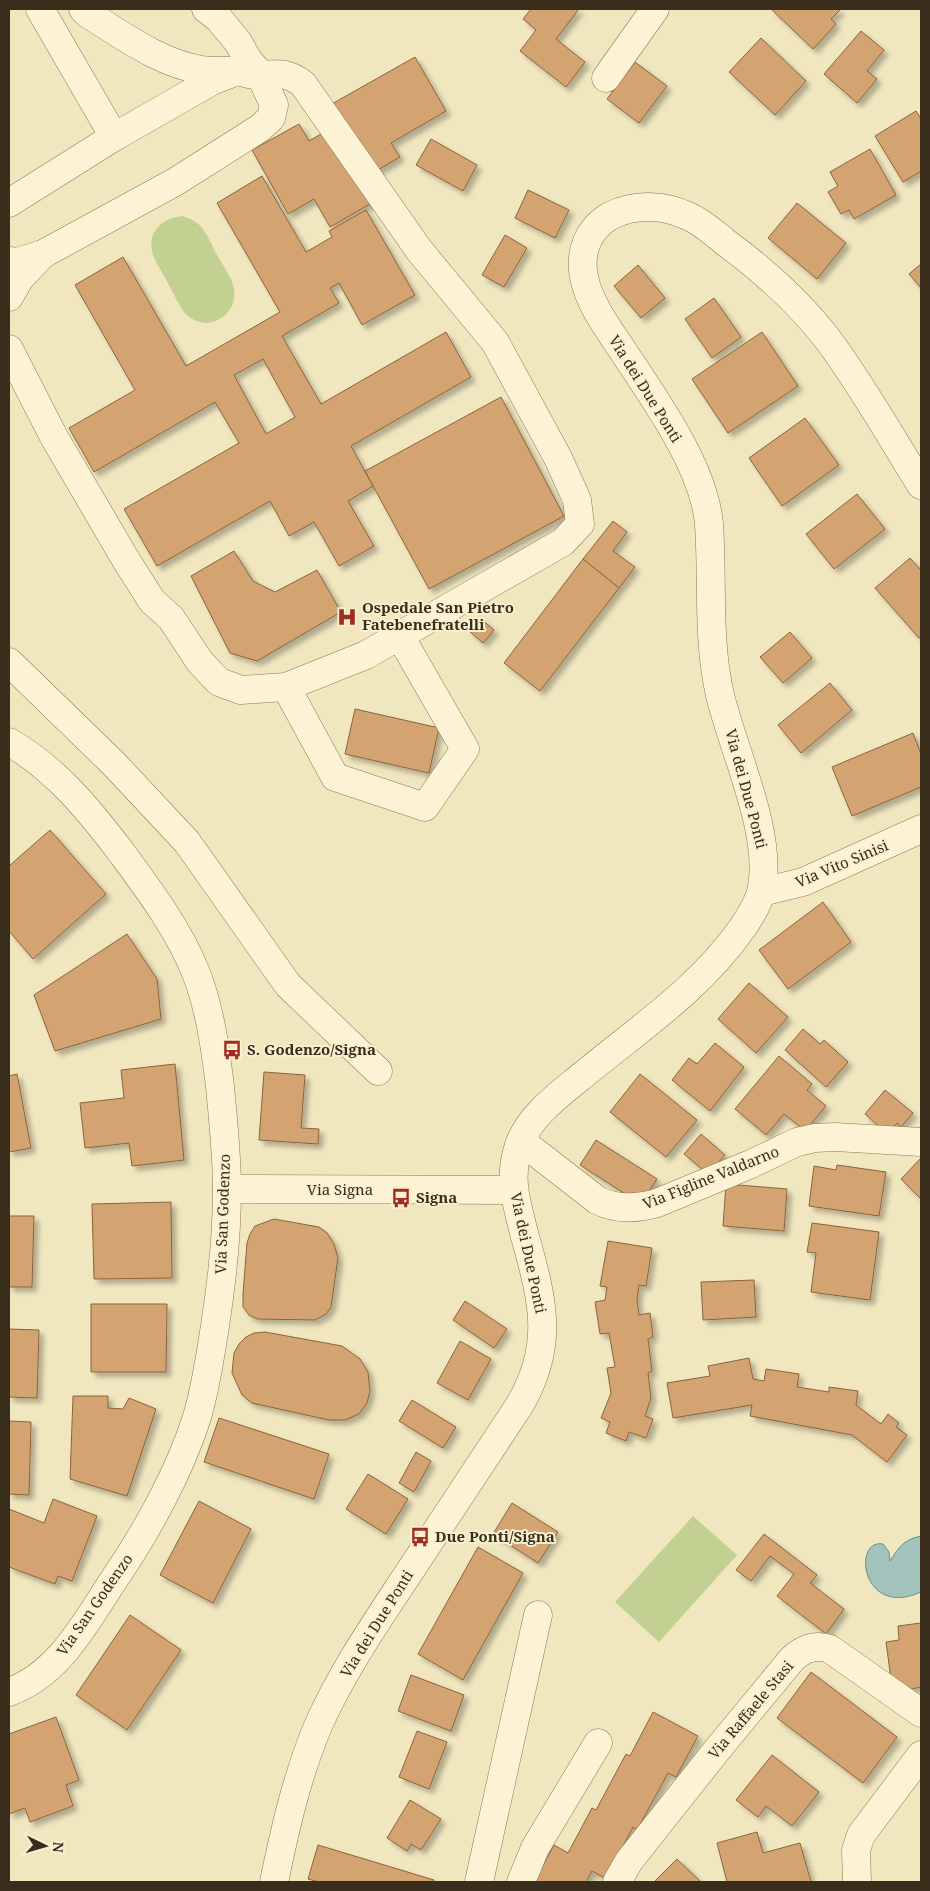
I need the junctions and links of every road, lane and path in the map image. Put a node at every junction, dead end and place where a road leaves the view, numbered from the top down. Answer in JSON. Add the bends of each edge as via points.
{"nodes":[{"id":1,"x":40,"y":9,"type":"edge"},
{"id":2,"x":83,"y":9,"type":"edge"},
{"id":3,"x":655,"y":9,"type":"edge"},
{"id":4,"x":213,"y":14,"type":"edge"},
{"id":5,"x":249,"y":73,"type":"junction"},
{"id":6,"x":606,"y":78,"type":"dead end"},
{"id":7,"x":114,"y":137,"type":"junction"},
{"id":8,"x":9,"y":203,"type":"edge"},
{"id":9,"x":43,"y":254,"type":"junction"},
{"id":10,"x":9,"y":261,"type":"edge"},
{"id":11,"x":9,"y":296,"type":"edge"},
{"id":12,"x":9,"y":350,"type":"edge"},
{"id":13,"x":921,"y":485,"type":"edge"},
{"id":14,"x":400,"y":636,"type":"junction"},
{"id":15,"x":9,"y":662,"type":"edge"},
{"id":16,"x":286,"y":687,"type":"junction"},
{"id":17,"x":9,"y":742,"type":"edge"},
{"id":18,"x":921,"y":829,"type":"edge"},
{"id":19,"x":762,"y":892,"type":"junction"},
{"id":20,"x":378,"y":1071,"type":"dead end"},
{"id":21,"x":520,"y":1141,"type":"junction"},
{"id":22,"x":921,"y":1142,"type":"edge"},
{"id":23,"x":227,"y":1190,"type":"junction"},
{"id":24,"x":513,"y":1190,"type":"junction"},
{"id":25,"x":538,"y":1615,"type":"dead end"},
{"id":26,"x":9,"y":1692,"type":"edge"},
{"id":27,"x":921,"y":1713,"type":"edge"},
{"id":28,"x":598,"y":1743,"type":"dead end"},
{"id":29,"x":921,"y":1756,"type":"edge"},
{"id":30,"x":274,"y":1882,"type":"edge"},
{"id":31,"x":479,"y":1882,"type":"edge"},
{"id":32,"x":521,"y":1882,"type":"edge"},
{"id":33,"x":617,"y":1882,"type":"edge"},
{"id":34,"x":857,"y":1882,"type":"edge"}],
"edges":[{"from":1,"to":7,"type":"street"},
{"from":2,"to":5,"type":"street","via":[[139,46],[182,66],[203,71]]},
{"from":3,"to":6,"type":"street"},
{"from":4,"to":5,"type":"street","via":[[238,42],[248,60]]},
{"from":5,"to":7,"type":"street","via":[[212,80]]},
{"from":5,"to":9,"type":"street","via":[[274,105],[271,118],[260,128],[175,182]]},
{"from":5,"to":14,"type":"street","via":[[284,74],[303,84],[419,250],[495,342],[578,500],[580,524],[563,542]]},
{"from":7,"to":8,"type":"street"},
{"from":9,"to":10,"type":"street","via":[[17,262]]},
{"from":9,"to":11,"type":"street","via":[[20,278]]},
{"from":12,"to":16,"type":"street","via":[[54,437],[126,560],[152,601],[171,618],[200,662],[219,682],[240,690]]},
{"from":13,"to":19,"type":"street","name":"Via dei Due Ponti","via":[[857,381],[826,338],[786,293],[744,256],[694,218],[667,209],[628,209],[593,229],[582,260],[586,284],[603,320],[673,430],[704,497],[719,692],[756,818],[763,857]]},
{"from":14,"to":16,"type":"street","via":[[366,655]]},
{"from":14,"to":16,"type":"street","via":[[465,749],[425,807],[335,778]]},
{"from":15,"to":20,"type":"street","via":[[114,764],[187,842],[288,985]]},
{"from":17,"to":23,"type":"street","name":"Via San Godenzo","via":[[55,776],[104,830],[153,897],[191,961],[205,1001],[215,1048]]},
{"from":18,"to":19,"type":"street","name":"Via Vito Sinisi","via":[[803,882]]},
{"from":19,"to":21,"type":"street","name":"Via dei Due Ponti","via":[[746,922],[711,967],[560,1094],[535,1119]]},
{"from":21,"to":22,"type":"street","name":"Via Figline Valdarno","via":[[597,1200],[627,1208],[657,1203],[797,1142],[814,1138]]},
{"from":21,"to":24,"type":"street","name":"Via dei Due Ponti"},
{"from":23,"to":24,"type":"street","name":"Via Signa"},
{"from":23,"to":26,"type":"street","name":"Via San Godenzo","via":[[224,1254],[208,1372],[184,1451],[132,1554],[64,1652],[47,1670]]},
{"from":24,"to":30,"type":"street","name":"Via dei Due Ponti","via":[[542,1309],[542,1350],[536,1373],[519,1406],[375,1624],[334,1692],[298,1783]]},
{"from":25,"to":31,"type":"street"},
{"from":27,"to":33,"type":"street","name":"Via Raffaele Stasi","via":[[830,1649],[816,1647],[803,1650],[792,1659],[711,1758]]},
{"from":28,"to":32,"type":"street","via":[[535,1848]]},
{"from":29,"to":34,"type":"street","via":[[861,1835],[856,1850]]}]}
